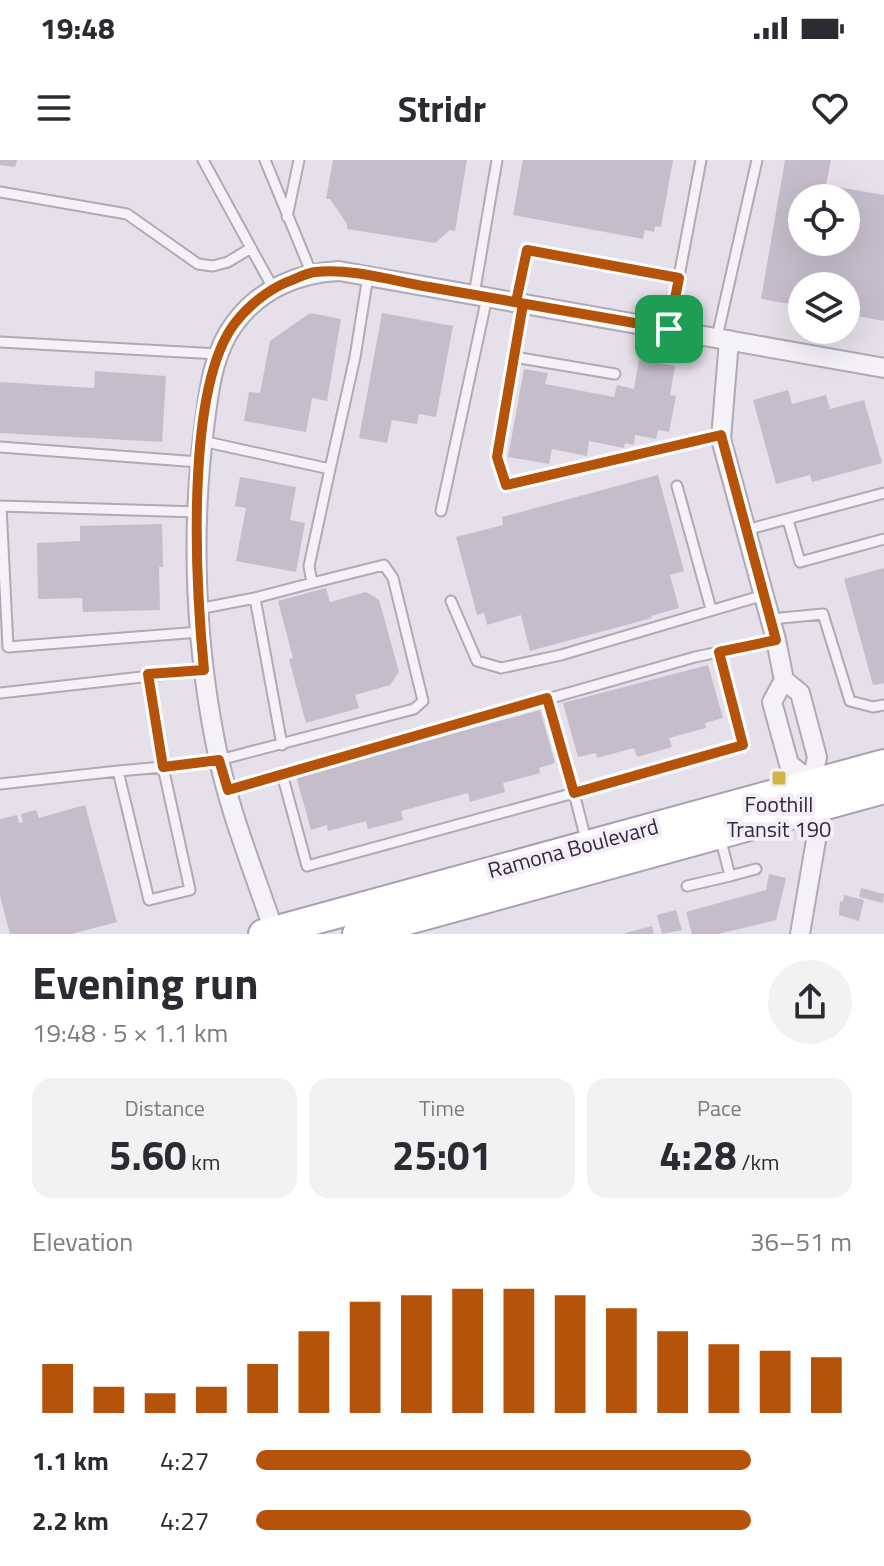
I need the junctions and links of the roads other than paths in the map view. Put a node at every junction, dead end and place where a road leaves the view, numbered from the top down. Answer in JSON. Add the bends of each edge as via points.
{"nodes":[{"id":1,"x":203,"y":160,"type":"edge"},
{"id":2,"x":265,"y":160,"type":"edge"},
{"id":3,"x":299,"y":160,"type":"edge"},
{"id":4,"x":497,"y":160,"type":"edge"},
{"id":5,"x":701,"y":160,"type":"edge"},
{"id":6,"x":757,"y":160,"type":"edge"},
{"id":7,"x":0,"y":192,"type":"edge"},
{"id":8,"x":287,"y":217,"type":"junction"},
{"id":9,"x":251,"y":248,"type":"junction"},
{"id":10,"x":311,"y":272,"type":"junction"},
{"id":11,"x":368,"y":276,"type":"junction"},
{"id":12,"x":679,"y":278,"type":"junction"},
{"id":13,"x":273,"y":288,"type":"junction"},
{"id":14,"x":480,"y":296,"type":"junction"},
{"id":15,"x":520,"y":303,"type":"junction"},
{"id":16,"x":669,"y":329,"type":"junction"},
{"id":17,"x":723,"y":338,"type":"junction"},
{"id":18,"x":0,"y":342,"type":"edge"},
{"id":19,"x":219,"y":354,"type":"junction"},
{"id":20,"x":514,"y":357,"type":"junction"},
{"id":21,"x":884,"y":368,"type":"edge"},
{"id":22,"x":615,"y":374,"type":"dead end"},
{"id":23,"x":721,"y":435,"type":"junction"},
{"id":24,"x":202,"y":441,"type":"junction"},
{"id":25,"x":0,"y":447,"type":"edge"},
{"id":26,"x":199,"y":462,"type":"junction"},
{"id":27,"x":330,"y":469,"type":"junction"},
{"id":28,"x":677,"y":486,"type":"dead end"},
{"id":29,"x":884,"y":493,"type":"edge"},
{"id":30,"x":1,"y":506,"type":"edge"},
{"id":31,"x":441,"y":511,"type":"dead end"},
{"id":32,"x":198,"y":512,"type":"junction"},
{"id":33,"x":788,"y":520,"type":"junction"},
{"id":34,"x":746,"y":530,"type":"junction"},
{"id":35,"x":884,"y":539,"type":"edge"},
{"id":36,"x":312,"y":583,"type":"junction"},
{"id":37,"x":764,"y":595,"type":"junction"},
{"id":38,"x":255,"y":598,"type":"junction"},
{"id":39,"x":451,"y":601,"type":"dead end"},
{"id":40,"x":198,"y":609,"type":"junction"},
{"id":41,"x":711,"y":609,"type":"junction"},
{"id":42,"x":771,"y":619,"type":"junction"},
{"id":43,"x":200,"y":632,"type":"junction"},
{"id":44,"x":776,"y":640,"type":"junction"},
{"id":45,"x":719,"y":652,"type":"junction"},
{"id":46,"x":204,"y":670,"type":"junction"},
{"id":47,"x":148,"y":674,"type":"junction"},
{"id":48,"x":784,"y":680,"type":"junction"},
{"id":49,"x":0,"y":693,"type":"edge"},
{"id":50,"x":547,"y":698,"type":"junction"},
{"id":51,"x":884,"y":705,"type":"edge"},
{"id":52,"x":282,"y":745,"type":"junction"},
{"id":53,"x":219,"y":760,"type":"junction"},
{"id":54,"x":884,"y":764,"type":"edge"},
{"id":55,"x":163,"y":767,"type":"junction"},
{"id":56,"x":118,"y":771,"type":"junction"},
{"id":57,"x":282,"y":774,"type":"junction"},
{"id":58,"x":0,"y":784,"type":"edge"},
{"id":59,"x":884,"y":789,"type":"edge"},
{"id":60,"x":228,"y":790,"type":"junction"},
{"id":61,"x":574,"y":793,"type":"junction"},
{"id":62,"x":817,"y":793,"type":"junction"},
{"id":63,"x":719,"y":833,"type":"junction"},
{"id":64,"x":587,"y":845,"type":"junction"},
{"id":65,"x":756,"y":869,"type":"dead end"},
{"id":66,"x":730,"y":876,"type":"junction"},
{"id":67,"x":687,"y":886,"type":"dead end"},
{"id":68,"x":270,"y":933,"type":"edge"},
{"id":69,"x":357,"y":934,"type":"edge"},
{"id":70,"x":800,"y":934,"type":"edge"}],
"edges":[{"from":1,"to":9,"type":"lane"},
{"from":2,"to":8,"type":"lane"},
{"from":3,"to":8,"type":"lane"},
{"from":4,"to":14,"type":"lane"},
{"from":5,"to":12,"type":"lane"},
{"from":6,"to":17,"type":"lane"},
{"from":7,"to":9,"type":"lane","via":[[127,214],[198,264],[228,262]]},
{"from":8,"to":10,"type":"lane"},
{"from":9,"to":13,"type":"lane"},
{"from":10,"to":11,"type":"street"},
{"from":10,"to":13,"type":"street"},
{"from":11,"to":14,"type":"street"},
{"from":11,"to":27,"type":"lane"},
{"from":12,"to":15,"type":"lane","via":[[527,250]]},
{"from":12,"to":16,"type":"lane"},
{"from":13,"to":19,"type":"street","via":[[234,324]]},
{"from":14,"to":15,"type":"street"},
{"from":14,"to":31,"type":"lane"},
{"from":15,"to":16,"type":"street"},
{"from":15,"to":20,"type":"lane"},
{"from":16,"to":17,"type":"street"},
{"from":17,"to":21,"type":"street"},
{"from":17,"to":23,"type":"street"},
{"from":18,"to":19,"type":"lane"},
{"from":19,"to":24,"type":"street"},
{"from":20,"to":22,"type":"lane"},
{"from":20,"to":23,"type":"lane","via":[[497,457],[506,485]]},
{"from":23,"to":34,"type":"street"},
{"from":24,"to":26,"type":"street"},
{"from":24,"to":27,"type":"lane"},
{"from":25,"to":26,"type":"lane"},
{"from":26,"to":32,"type":"street"},
{"from":27,"to":36,"type":"lane","via":[[309,566]]},
{"from":28,"to":41,"type":"lane"},
{"from":29,"to":33,"type":"lane"},
{"from":30,"to":32,"type":"lane"},
{"from":30,"to":43,"type":"lane","via":[[8,647]]},
{"from":32,"to":40,"type":"street"},
{"from":33,"to":34,"type":"lane"},
{"from":33,"to":35,"type":"lane","via":[[800,562]]},
{"from":34,"to":37,"type":"street"},
{"from":36,"to":38,"type":"lane"},
{"from":36,"to":52,"type":"lane","via":[[384,565],[393,578],[423,701],[414,709]]},
{"from":37,"to":41,"type":"lane"},
{"from":37,"to":42,"type":"street"},
{"from":38,"to":40,"type":"lane"},
{"from":38,"to":52,"type":"lane"},
{"from":39,"to":41,"type":"lane","via":[[477,661],[501,668]]},
{"from":40,"to":43,"type":"street"},
{"from":42,"to":44,"type":"street"},
{"from":42,"to":51,"type":"lane","via":[[823,614],[850,701]]},
{"from":43,"to":46,"type":"street"},
{"from":44,"to":45,"type":"lane"},
{"from":44,"to":48,"type":"street"},
{"from":45,"to":50,"type":"lane"},
{"from":45,"to":61,"type":"lane","via":[[743,745]]},
{"from":46,"to":47,"type":"lane"},
{"from":46,"to":53,"type":"street"},
{"from":47,"to":49,"type":"lane"},
{"from":47,"to":55,"type":"lane"},
{"from":48,"to":62,"type":"street","via":[[800,693],[817,757]]},
{"from":48,"to":62,"type":"street","via":[[772,702],[789,764]]},
{"from":50,"to":57,"type":"lane"},
{"from":50,"to":61,"type":"lane"},
{"from":52,"to":53,"type":"lane"},
{"from":53,"to":55,"type":"lane"},
{"from":53,"to":60,"type":"street"},
{"from":54,"to":62,"type":"main road","name":"Ramona Boulevard"},
{"from":55,"to":56,"type":"lane"},
{"from":55,"to":56,"type":"lane","via":[[190,890],[149,900]]},
{"from":56,"to":58,"type":"lane"},
{"from":57,"to":60,"type":"lane"},
{"from":57,"to":61,"type":"lane","via":[[307,866]]},
{"from":59,"to":62,"type":"main road","name":"Ramona Boulevard"},
{"from":60,"to":68,"type":"street"},
{"from":61,"to":64,"type":"lane"},
{"from":62,"to":63,"type":"main road","name":"Ramona Boulevard"},
{"from":62,"to":64,"type":"main road","name":"Ramona Boulevard"},
{"from":62,"to":70,"type":"street"},
{"from":63,"to":66,"type":"lane"},
{"from":63,"to":69,"type":"main road","name":"Ramona Boulevard"},
{"from":64,"to":68,"type":"main road","name":"Ramona Boulevard"},
{"from":65,"to":66,"type":"lane"},
{"from":66,"to":67,"type":"lane"}]}
